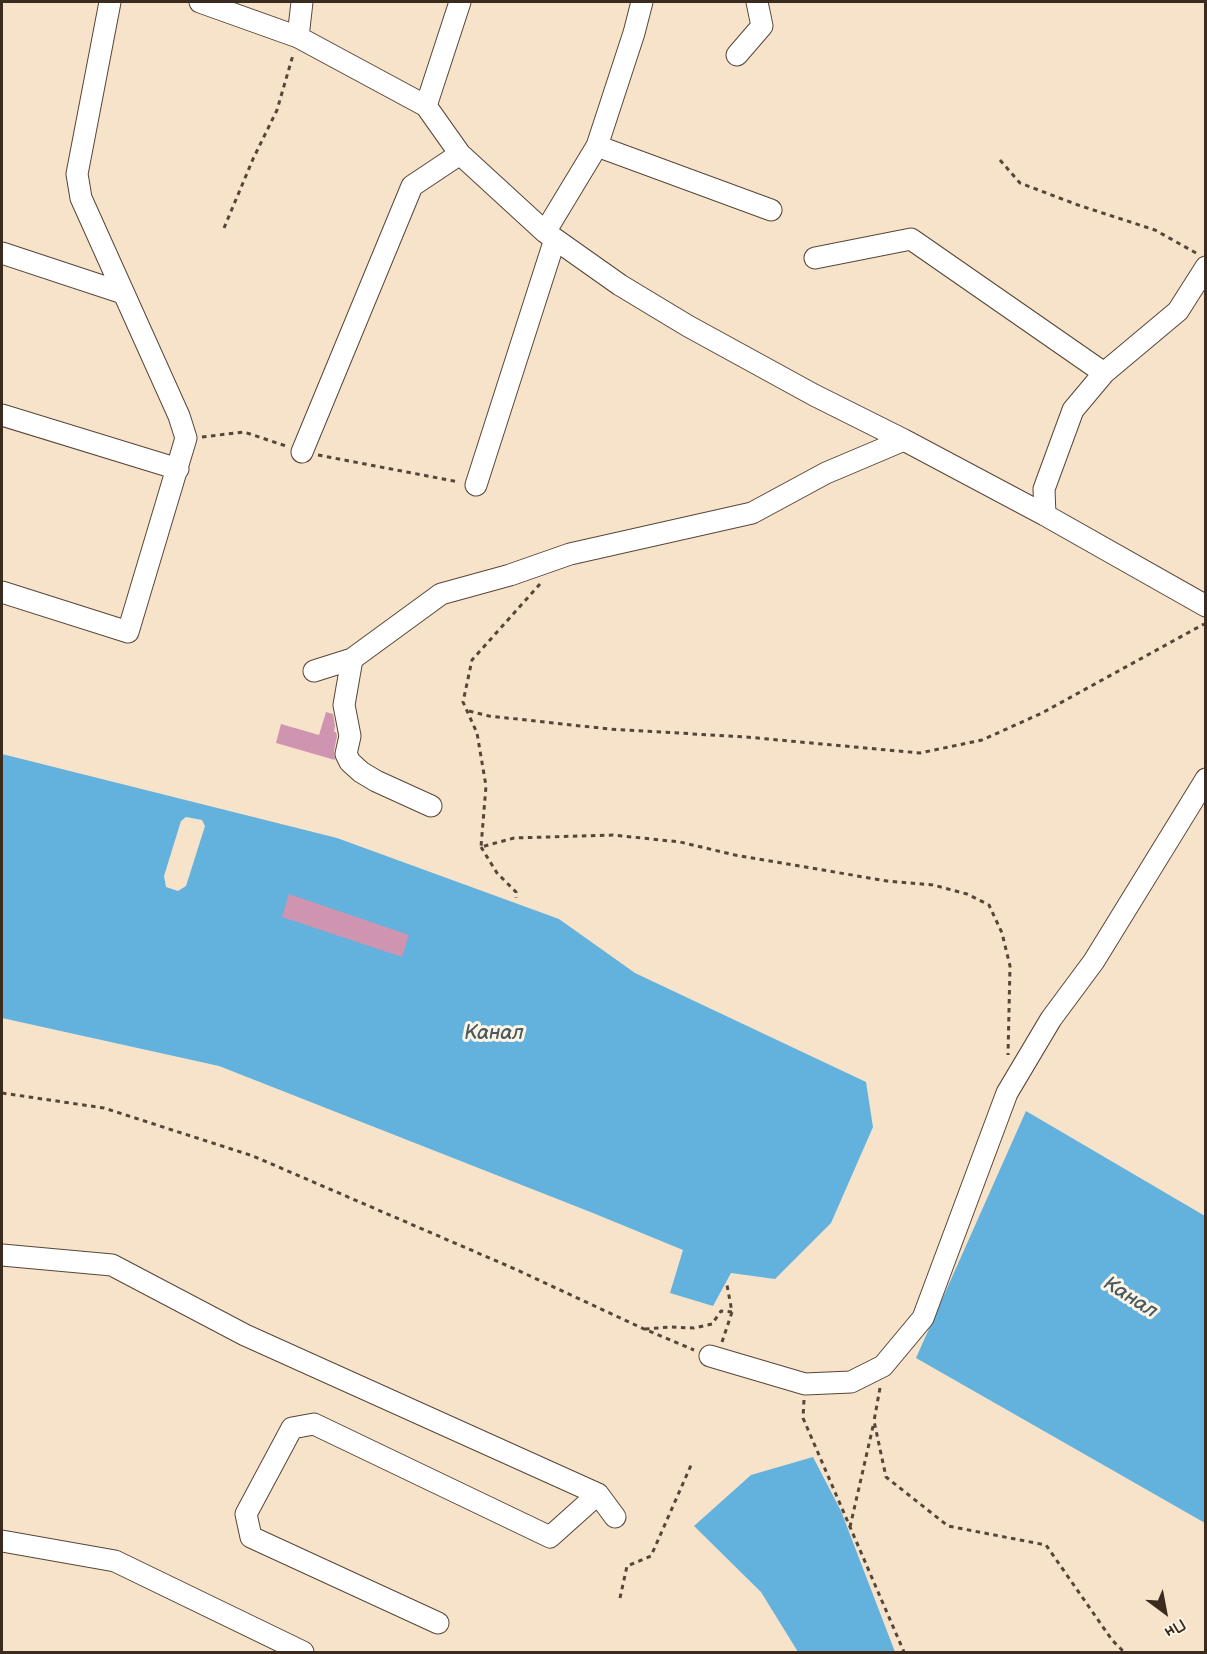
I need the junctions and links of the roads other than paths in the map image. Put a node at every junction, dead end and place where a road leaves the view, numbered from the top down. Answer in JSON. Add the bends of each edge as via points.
{"nodes":[{"id":1,"x":110,"y":2,"type":"edge"},
{"id":2,"x":200,"y":2,"type":"edge"},
{"id":3,"x":302,"y":2,"type":"edge"},
{"id":4,"x":460,"y":2,"type":"edge"},
{"id":5,"x":642,"y":2,"type":"edge"},
{"id":6,"x":757,"y":2,"type":"edge"},
{"id":7,"x":298,"y":38,"type":"junction"},
{"id":8,"x":737,"y":55,"type":"dead end"},
{"id":9,"x":426,"y":106,"type":"junction"},
{"id":10,"x":597,"y":146,"type":"junction"},
{"id":11,"x":460,"y":154,"type":"junction"},
{"id":12,"x":771,"y":210,"type":"dead end"},
{"id":13,"x":550,"y":236,"type":"junction"},
{"id":14,"x":2,"y":253,"type":"edge"},
{"id":15,"x":815,"y":258,"type":"dead end"},
{"id":16,"x":1206,"y":267,"type":"edge"},
{"id":17,"x":123,"y":293,"type":"junction"},
{"id":18,"x":1104,"y":373,"type":"junction"},
{"id":19,"x":2,"y":415,"type":"edge"},
{"id":20,"x":904,"y":440,"type":"junction"},
{"id":21,"x":302,"y":452,"type":"road end"},
{"id":22,"x":178,"y":469,"type":"junction"},
{"id":23,"x":476,"y":485,"type":"road end"},
{"id":24,"x":1045,"y":515,"type":"junction"},
{"id":25,"x":2,"y":592,"type":"edge"},
{"id":26,"x":1206,"y":606,"type":"edge"},
{"id":27,"x":352,"y":659,"type":"junction"},
{"id":28,"x":314,"y":671,"type":"dead end"},
{"id":29,"x":1206,"y":779,"type":"edge"},
{"id":30,"x":431,"y":806,"type":"dead end"},
{"id":31,"x":2,"y":1255,"type":"edge"},
{"id":32,"x":713,"y":1357,"type":"road end"},
{"id":33,"x":598,"y":1494,"type":"junction"},
{"id":34,"x":615,"y":1517,"type":"dead end"},
{"id":35,"x":2,"y":1541,"type":"edge"},
{"id":36,"x":438,"y":1623,"type":"dead end"},
{"id":37,"x":303,"y":1653,"type":"edge"}],
"edges":[{"from":1,"to":17,"type":"street","via":[[77,174],[81,198]]},
{"from":2,"to":7,"type":"street"},
{"from":3,"to":7,"type":"street"},
{"from":4,"to":9,"type":"street"},
{"from":5,"to":10,"type":"street"},
{"from":6,"to":8,"type":"street","via":[[762,26]]},
{"from":7,"to":9,"type":"street"},
{"from":9,"to":11,"type":"street"},
{"from":10,"to":12,"type":"street"},
{"from":10,"to":13,"type":"street"},
{"from":11,"to":13,"type":"street"},
{"from":11,"to":21,"type":"street","via":[[412,186]]},
{"from":13,"to":20,"type":"street","via":[[688,327]]},
{"from":13,"to":23,"type":"street"},
{"from":14,"to":17,"type":"street"},
{"from":15,"to":18,"type":"street","via":[[911,239]]},
{"from":16,"to":18,"type":"street","via":[[1178,311]]},
{"from":17,"to":22,"type":"street","via":[[186,438]]},
{"from":18,"to":24,"type":"street","via":[[1073,410],[1044,489]]},
{"from":19,"to":22,"type":"street"},
{"from":20,"to":24,"type":"street"},
{"from":20,"to":27,"type":"street","via":[[826,473],[752,513],[570,554],[441,594]]},
{"from":22,"to":25,"type":"street","via":[[128,632]]},
{"from":24,"to":26,"type":"street"},
{"from":27,"to":28,"type":"street"},
{"from":27,"to":30,"type":"street","via":[[344,705],[350,736],[346,754],[350,762],[376,781]]},
{"from":29,"to":32,"type":"street","via":[[1007,1093],[923,1318],[883,1366],[851,1382],[805,1384]]},
{"from":31,"to":33,"type":"street","via":[[112,1265],[245,1335]]},
{"from":33,"to":34,"type":"street"},
{"from":33,"to":36,"type":"street","via":[[550,1537],[315,1424],[292,1428],[246,1514],[250,1537]]},
{"from":35,"to":37,"type":"street","via":[[115,1561]]}]}
